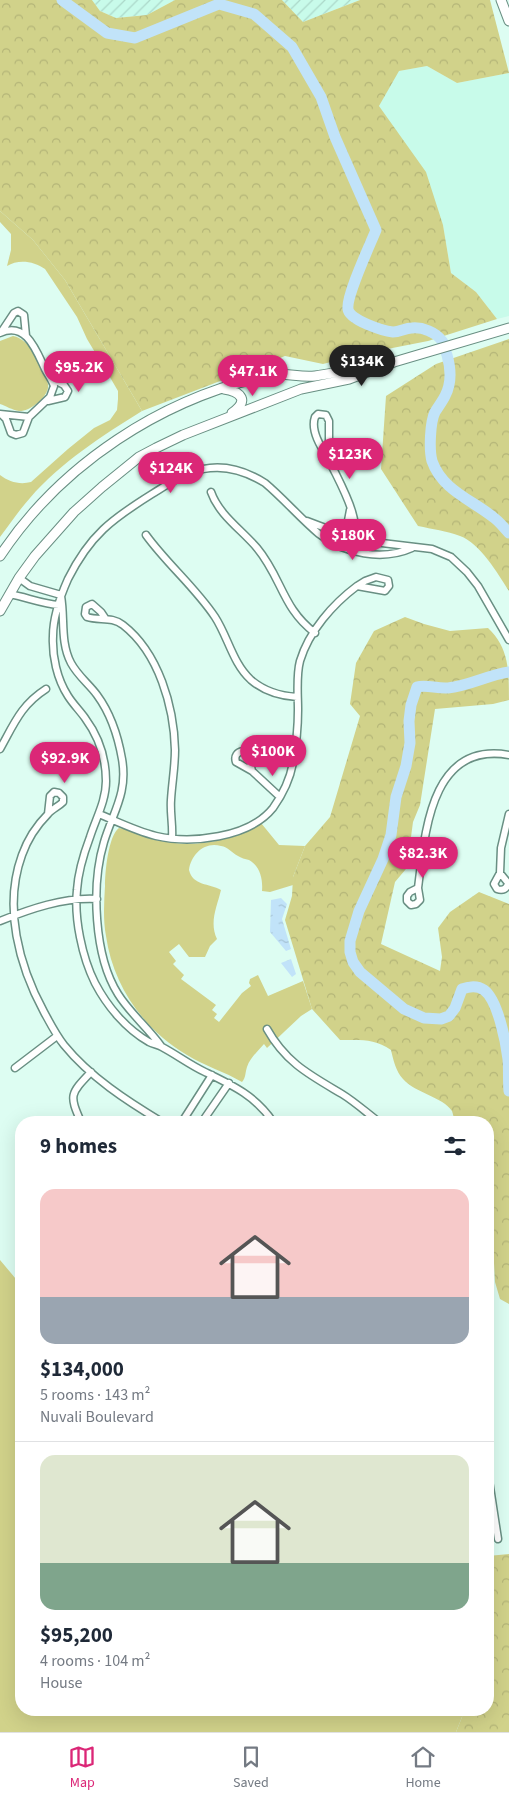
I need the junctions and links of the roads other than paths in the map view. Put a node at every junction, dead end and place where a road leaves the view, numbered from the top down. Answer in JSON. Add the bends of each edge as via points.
{"nodes":[{"id":1,"x":501,"y":0,"type":"edge"},
{"id":2,"x":509,"y":21,"type":"edge"},
{"id":3,"x":509,"y":328,"type":"edge"},
{"id":4,"x":1,"y":332,"type":"edge"},
{"id":5,"x":26,"y":337,"type":"junction"},
{"id":6,"x":380,"y":367,"type":"junction"},
{"id":7,"x":48,"y":376,"type":"junction"},
{"id":8,"x":222,"y":389,"type":"junction"},
{"id":9,"x":44,"y":403,"type":"junction"},
{"id":10,"x":1,"y":415,"type":"edge"},
{"id":11,"x":29,"y":417,"type":"junction"},
{"id":12,"x":226,"y":418,"type":"junction"},
{"id":13,"x":329,"y":460,"type":"junction"},
{"id":14,"x":211,"y":492,"type":"dead end"},
{"id":15,"x":350,"y":509,"type":"junction"},
{"id":16,"x":306,"y":520,"type":"junction"},
{"id":17,"x":146,"y":535,"type":"dead end"},
{"id":18,"x":346,"y":536,"type":"junction"},
{"id":19,"x":357,"y":540,"type":"junction"},
{"id":20,"x":342,"y":547,"type":"junction"},
{"id":21,"x":412,"y":548,"type":"junction"},
{"id":22,"x":354,"y":550,"type":"junction"},
{"id":23,"x":0,"y":556,"type":"edge"},
{"id":24,"x":19,"y":578,"type":"junction"},
{"id":25,"x":357,"y":586,"type":"dead end"},
{"id":26,"x":9,"y":594,"type":"junction"},
{"id":27,"x":61,"y":595,"type":"junction"},
{"id":28,"x":60,"y":606,"type":"junction"},
{"id":29,"x":0,"y":611,"type":"edge"},
{"id":30,"x":105,"y":618,"type":"dead end"},
{"id":31,"x":315,"y":632,"type":"junction"},
{"id":32,"x":509,"y":640,"type":"edge"},
{"id":33,"x":46,"y":689,"type":"dead end"},
{"id":34,"x":297,"y":697,"type":"junction"},
{"id":35,"x":0,"y":749,"type":"edge"},
{"id":36,"x":509,"y":755,"type":"edge"},
{"id":37,"x":252,"y":771,"type":"dead end"},
{"id":38,"x":280,"y":797,"type":"junction"},
{"id":39,"x":48,"y":814,"type":"dead end"},
{"id":40,"x":99,"y":814,"type":"junction"},
{"id":41,"x":509,"y":814,"type":"edge"},
{"id":42,"x":113,"y":820,"type":"junction"},
{"id":43,"x":172,"y":838,"type":"junction"},
{"id":44,"x":500,"y":872,"type":"dead end"},
{"id":45,"x":418,"y":888,"type":"dead end"},
{"id":46,"x":76,"y":900,"type":"junction"},
{"id":47,"x":97,"y":900,"type":"junction"},
{"id":48,"x":14,"y":915,"type":"junction"},
{"id":49,"x":0,"y":921,"type":"edge"},
{"id":50,"x":267,"y":1029,"type":"dead end"},
{"id":51,"x":57,"y":1036,"type":"junction"},
{"id":52,"x":162,"y":1047,"type":"junction"},
{"id":53,"x":15,"y":1068,"type":"dead end"},
{"id":54,"x":91,"y":1072,"type":"junction"},
{"id":55,"x":212,"y":1075,"type":"junction"},
{"id":56,"x":229,"y":1083,"type":"junction"},
{"id":57,"x":79,"y":1116,"type":"edge"},
{"id":58,"x":152,"y":1116,"type":"edge"},
{"id":59,"x":186,"y":1116,"type":"edge"},
{"id":60,"x":206,"y":1116,"type":"edge"},
{"id":61,"x":268,"y":1116,"type":"edge"},
{"id":62,"x":371,"y":1116,"type":"edge"},
{"id":63,"x":494,"y":1514,"type":"edge"},
{"id":64,"x":498,"y":1540,"type":"dead end"}],
"edges":[{"from":1,"to":2,"type":"main road"},
{"from":3,"to":6,"type":"main road"},
{"from":4,"to":5,"type":"street","via":[[18,330]]},
{"from":4,"to":5,"type":"street","via":[[14,313],[20,312],[24,315]]},
{"from":5,"to":7,"type":"street","via":[[32,342]]},
{"from":6,"to":8,"type":"main road","via":[[353,368],[312,376],[272,374]]},
{"from":6,"to":12,"type":"main road","via":[[348,379],[301,389]]},
{"from":7,"to":9,"type":"street","via":[[54,390]]},
{"from":7,"to":9,"type":"street","via":[[68,391],[65,397]]},
{"from":8,"to":12,"type":"main road","via":[[234,391],[242,397],[237,410]]},
{"from":8,"to":23,"type":"main road","via":[[178,406],[120,438],[94,457],[25,522]]},
{"from":9,"to":11,"type":"street"},
{"from":10,"to":11,"type":"street"},
{"from":10,"to":11,"type":"street","via":[[11,433],[16,435],[24,433]]},
{"from":12,"to":24,"type":"main road","via":[[140,457],[74,512]]},
{"from":13,"to":13,"type":"street","via":[[329,421],[326,415],[318,414],[314,417],[313,426]]},
{"from":13,"to":15,"type":"street"},
{"from":14,"to":31,"type":"street","via":[[224,514],[266,560],[293,611]]},
{"from":15,"to":18,"type":"street"},
{"from":15,"to":19,"type":"street"},
{"from":16,"to":18,"type":"street"},
{"from":16,"to":20,"type":"street","via":[[319,534]]},
{"from":16,"to":27,"type":"street","via":[[266,483],[253,476],[222,468],[196,471],[165,485],[104,528],[78,559]]},
{"from":17,"to":34,"type":"street","via":[[205,603],[246,674],[272,693]]},
{"from":18,"to":19,"type":"street"},
{"from":18,"to":20,"type":"street"},
{"from":19,"to":21,"type":"street"},
{"from":19,"to":22,"type":"street"},
{"from":20,"to":22,"type":"street"},
{"from":21,"to":22,"type":"street","via":[[385,555]]},
{"from":21,"to":32,"type":"street","via":[[432,550],[451,557],[459,564],[478,586]]},
{"from":24,"to":26,"type":"main road"},
{"from":24,"to":27,"type":"street","via":[[30,586]]},
{"from":25,"to":31,"type":"street","via":[[335,606]]},
{"from":26,"to":28,"type":"street"},
{"from":26,"to":29,"type":"main road"},
{"from":27,"to":28,"type":"street"},
{"from":28,"to":40,"type":"street","via":[[53,633],[58,674],[68,697],[93,728],[105,760],[106,784]]},
{"from":28,"to":42,"type":"street","via":[[64,642],[71,662],[103,704],[119,746],[124,781]]},
{"from":30,"to":43,"type":"street","via":[[122,624],[143,646],[167,698],[175,745]]},
{"from":31,"to":34,"type":"street","via":[[300,662]]},
{"from":33,"to":35,"type":"street","via":[[27,703]]},
{"from":34,"to":38,"type":"street","via":[[293,762],[287,786]]},
{"from":36,"to":45,"type":"street","via":[[486,754],[465,761],[442,782],[428,821]]},
{"from":37,"to":38,"type":"street"},
{"from":38,"to":43,"type":"street","via":[[264,816],[245,828],[212,837]]},
{"from":39,"to":48,"type":"street","via":[[22,855],[15,883]]},
{"from":40,"to":42,"type":"street"},
{"from":40,"to":46,"type":"street","via":[[89,838]]},
{"from":41,"to":44,"type":"street","via":[[501,848]]},
{"from":42,"to":43,"type":"street","via":[[143,832]]},
{"from":42,"to":47,"type":"street","via":[[101,852]]},
{"from":46,"to":47,"type":"street"},
{"from":46,"to":48,"type":"street"},
{"from":46,"to":52,"type":"street","via":[[81,942],[95,982],[127,1025]]},
{"from":47,"to":52,"type":"street","via":[[100,949],[112,985]]},
{"from":48,"to":49,"type":"street"},
{"from":48,"to":51,"type":"street","via":[[18,946],[28,980]]},
{"from":50,"to":62,"type":"street","via":[[293,1063]]},
{"from":51,"to":53,"type":"street"},
{"from":51,"to":54,"type":"street"},
{"from":52,"to":55,"type":"street"},
{"from":54,"to":57,"type":"street","via":[[77,1087],[73,1097]]},
{"from":54,"to":58,"type":"street"},
{"from":55,"to":56,"type":"street"},
{"from":55,"to":59,"type":"street"},
{"from":56,"to":60,"type":"street"},
{"from":56,"to":61,"type":"street","via":[[254,1100]]},
{"from":63,"to":64,"type":"street"}]}
